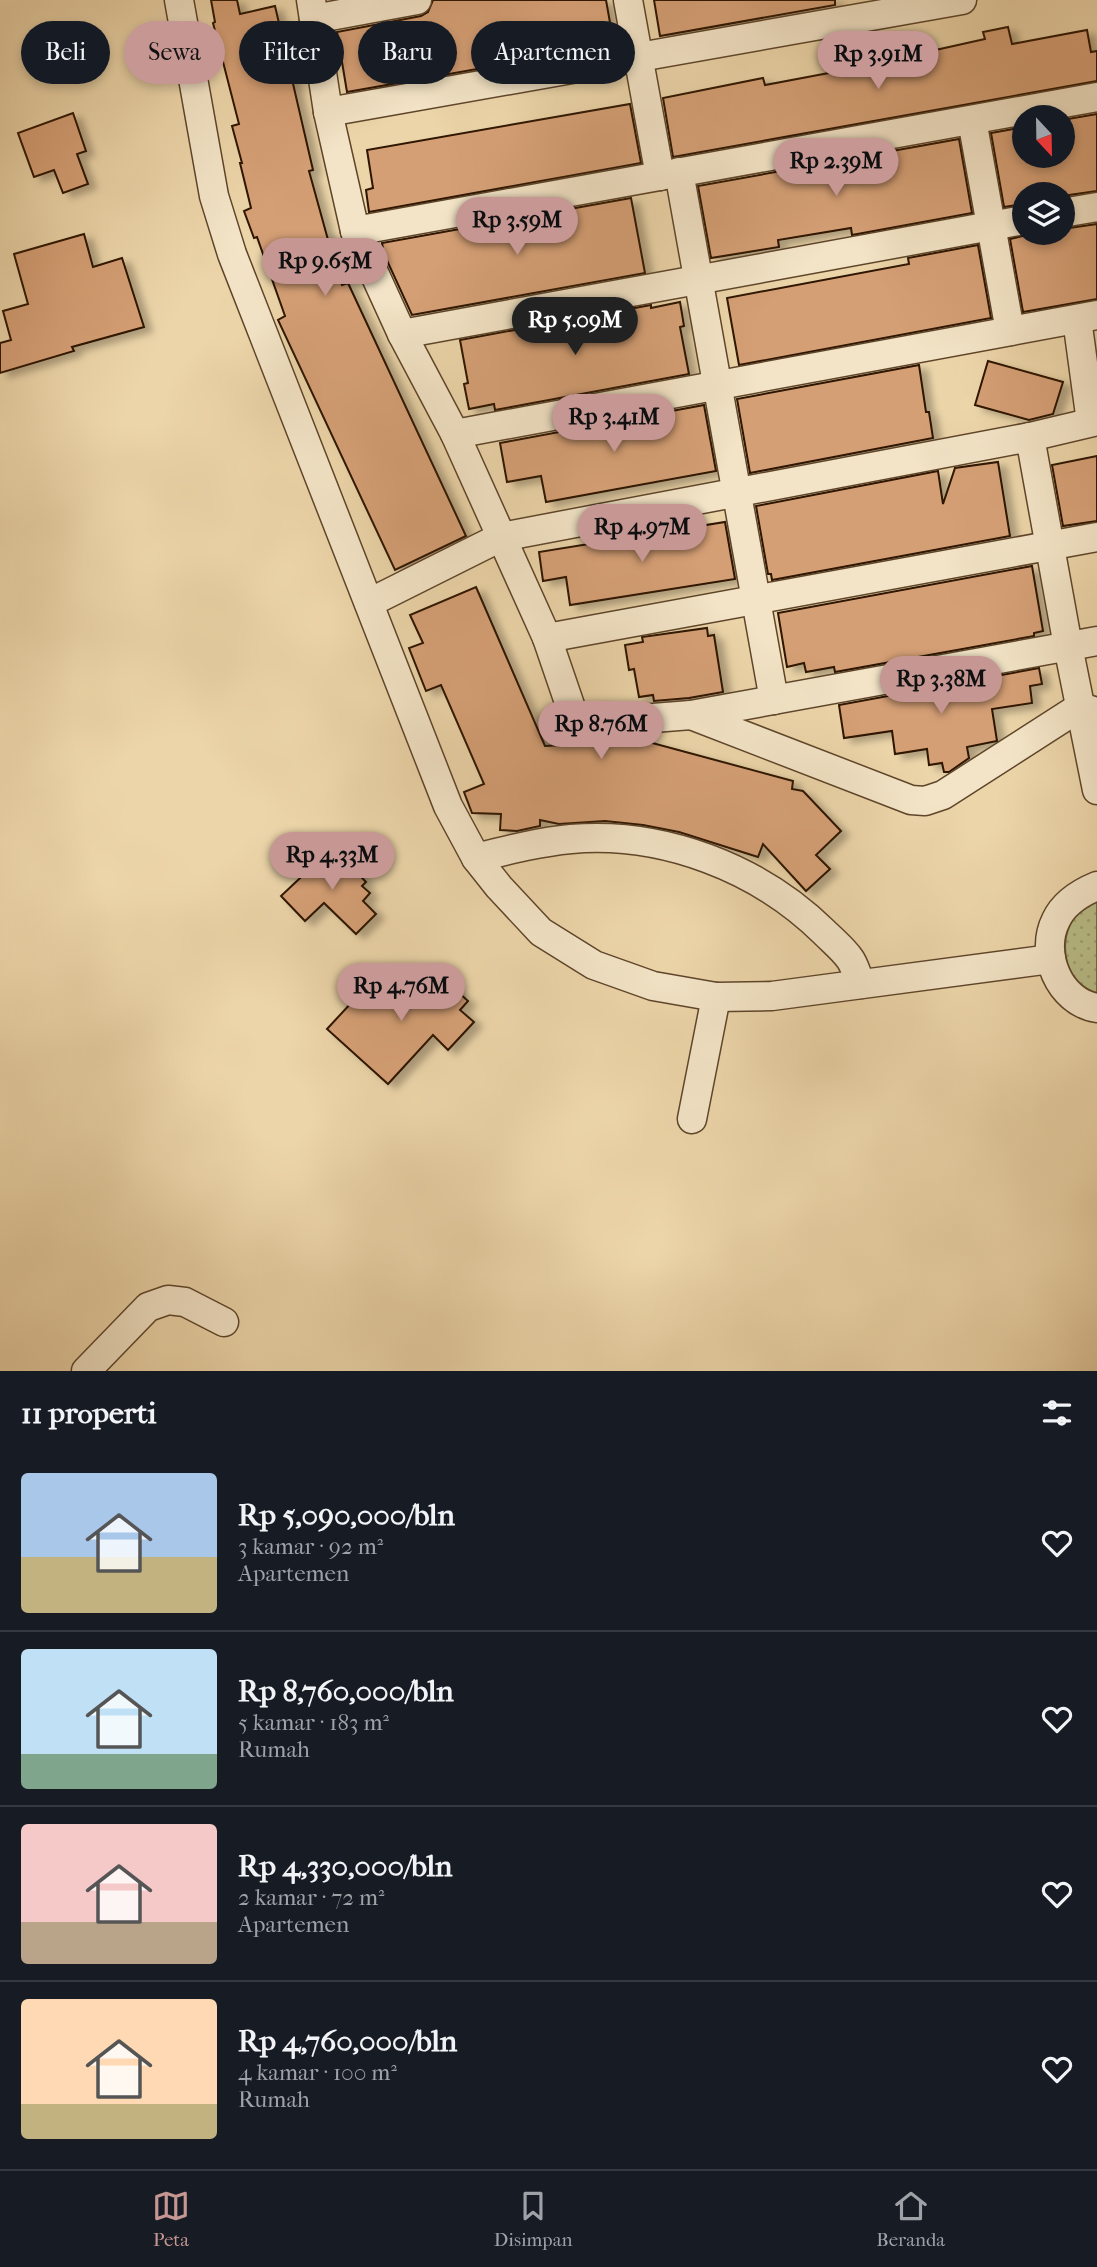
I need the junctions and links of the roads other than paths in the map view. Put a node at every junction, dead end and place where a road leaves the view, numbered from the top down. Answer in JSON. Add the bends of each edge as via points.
{"nodes":[{"id":1,"x":179,"y":0,"type":"edge"},
{"id":2,"x":417,"y":0,"type":"edge"},
{"id":3,"x":628,"y":0,"type":"edge"},
{"id":4,"x":962,"y":0,"type":"edge"},
{"id":5,"x":313,"y":9,"type":"edge"},
{"id":6,"x":639,"y":56,"type":"junction"},
{"id":7,"x":1097,"y":97,"type":"edge"},
{"id":8,"x":328,"y":112,"type":"junction"},
{"id":9,"x":972,"y":120,"type":"junction"},
{"id":10,"x":670,"y":174,"type":"junction"},
{"id":11,"x":1097,"y":207,"type":"edge"},
{"id":12,"x":1075,"y":211,"type":"edge"},
{"id":13,"x":1012,"y":222,"type":"edge"},
{"id":14,"x":990,"y":226,"type":"junction"},
{"id":15,"x":355,"y":231,"type":"junction"},
{"id":16,"x":699,"y":280,"type":"junction"},
{"id":17,"x":1087,"y":317,"type":"edge"},
{"id":18,"x":1010,"y":331,"type":"junction"},
{"id":19,"x":402,"y":334,"type":"junction"},
{"id":20,"x":718,"y":385,"type":"junction"},
{"id":21,"x":1094,"y":422,"type":"edge"},
{"id":22,"x":455,"y":433,"type":"junction"},
{"id":23,"x":1030,"y":437,"type":"junction"},
{"id":24,"x":737,"y":492,"type":"junction"},
{"id":25,"x":500,"y":537,"type":"junction"},
{"id":26,"x":1097,"y":537,"type":"edge"},
{"id":27,"x":1050,"y":546,"type":"junction"},
{"id":28,"x":756,"y":600,"type":"junction"},
{"id":29,"x":369,"y":603,"type":"junction"},
{"id":30,"x":547,"y":638,"type":"junction"},
{"id":31,"x":1097,"y":641,"type":"edge"},
{"id":32,"x":1068,"y":646,"type":"junction"},
{"id":33,"x":774,"y":700,"type":"junction"},
{"id":34,"x":1089,"y":710,"type":"edge"},
{"id":35,"x":691,"y":715,"type":"junction"},
{"id":36,"x":1097,"y":790,"type":"edge"},
{"id":37,"x":477,"y":858,"type":"junction"},
{"id":38,"x":1097,"y":886,"type":"edge"},
{"id":39,"x":1051,"y":959,"type":"junction"},
{"id":40,"x":861,"y":984,"type":"junction"},
{"id":41,"x":716,"y":997,"type":"junction"},
{"id":42,"x":1097,"y":1008,"type":"edge"},
{"id":43,"x":692,"y":1119,"type":"dead end"},
{"id":44,"x":224,"y":1322,"type":"dead end"},
{"id":45,"x":86,"y":1371,"type":"edge"}],
"edges":[{"from":1,"to":29,"type":"street","via":[[214,196],[232,254]]},
{"from":2,"to":5,"type":"street"},
{"from":3,"to":6,"type":"street"},
{"from":4,"to":6,"type":"street"},
{"from":5,"to":8,"type":"street"},
{"from":6,"to":8,"type":"street"},
{"from":6,"to":10,"type":"street"},
{"from":7,"to":9,"type":"street"},
{"from":8,"to":15,"type":"street"},
{"from":9,"to":10,"type":"street"},
{"from":9,"to":14,"type":"street"},
{"from":10,"to":15,"type":"street"},
{"from":10,"to":16,"type":"street"},
{"from":11,"to":12,"type":"street"},
{"from":13,"to":14,"type":"street"},
{"from":14,"to":16,"type":"street"},
{"from":14,"to":18,"type":"street"},
{"from":15,"to":19,"type":"street"},
{"from":16,"to":19,"type":"street"},
{"from":16,"to":20,"type":"street"},
{"from":17,"to":18,"type":"street"},
{"from":17,"to":21,"type":"street"},
{"from":18,"to":20,"type":"street"},
{"from":19,"to":22,"type":"street"},
{"from":20,"to":22,"type":"street"},
{"from":20,"to":24,"type":"street"},
{"from":21,"to":23,"type":"street"},
{"from":22,"to":25,"type":"street"},
{"from":23,"to":24,"type":"street"},
{"from":23,"to":27,"type":"street"},
{"from":24,"to":25,"type":"street"},
{"from":24,"to":28,"type":"street"},
{"from":25,"to":29,"type":"street"},
{"from":25,"to":30,"type":"street"},
{"from":26,"to":27,"type":"street"},
{"from":27,"to":28,"type":"street"},
{"from":27,"to":32,"type":"street"},
{"from":28,"to":30,"type":"street"},
{"from":28,"to":33,"type":"street"},
{"from":29,"to":37,"type":"street","via":[[448,806]]},
{"from":30,"to":35,"type":"street","via":[[579,719],[590,723]]},
{"from":31,"to":32,"type":"street"},
{"from":32,"to":33,"type":"street"},
{"from":32,"to":34,"type":"street"},
{"from":33,"to":35,"type":"street"},
{"from":34,"to":35,"type":"street","via":[[943,795],[925,800],[911,800]]},
{"from":34,"to":36,"type":"street"},
{"from":37,"to":40,"type":"street","via":[[573,839],[660,844],[698,855],[781,895],[850,960]]},
{"from":37,"to":41,"type":"street","via":[[541,932],[594,965],[653,986]]},
{"from":38,"to":39,"type":"street","via":[[1065,906],[1050,940]]},
{"from":39,"to":40,"type":"street"},
{"from":39,"to":42,"type":"street","via":[[1058,979],[1072,996]]},
{"from":40,"to":41,"type":"street","via":[[772,996]]},
{"from":41,"to":43,"type":"street"},
{"from":44,"to":45,"type":"street","via":[[185,1302],[168,1300],[149,1307]]}]}
